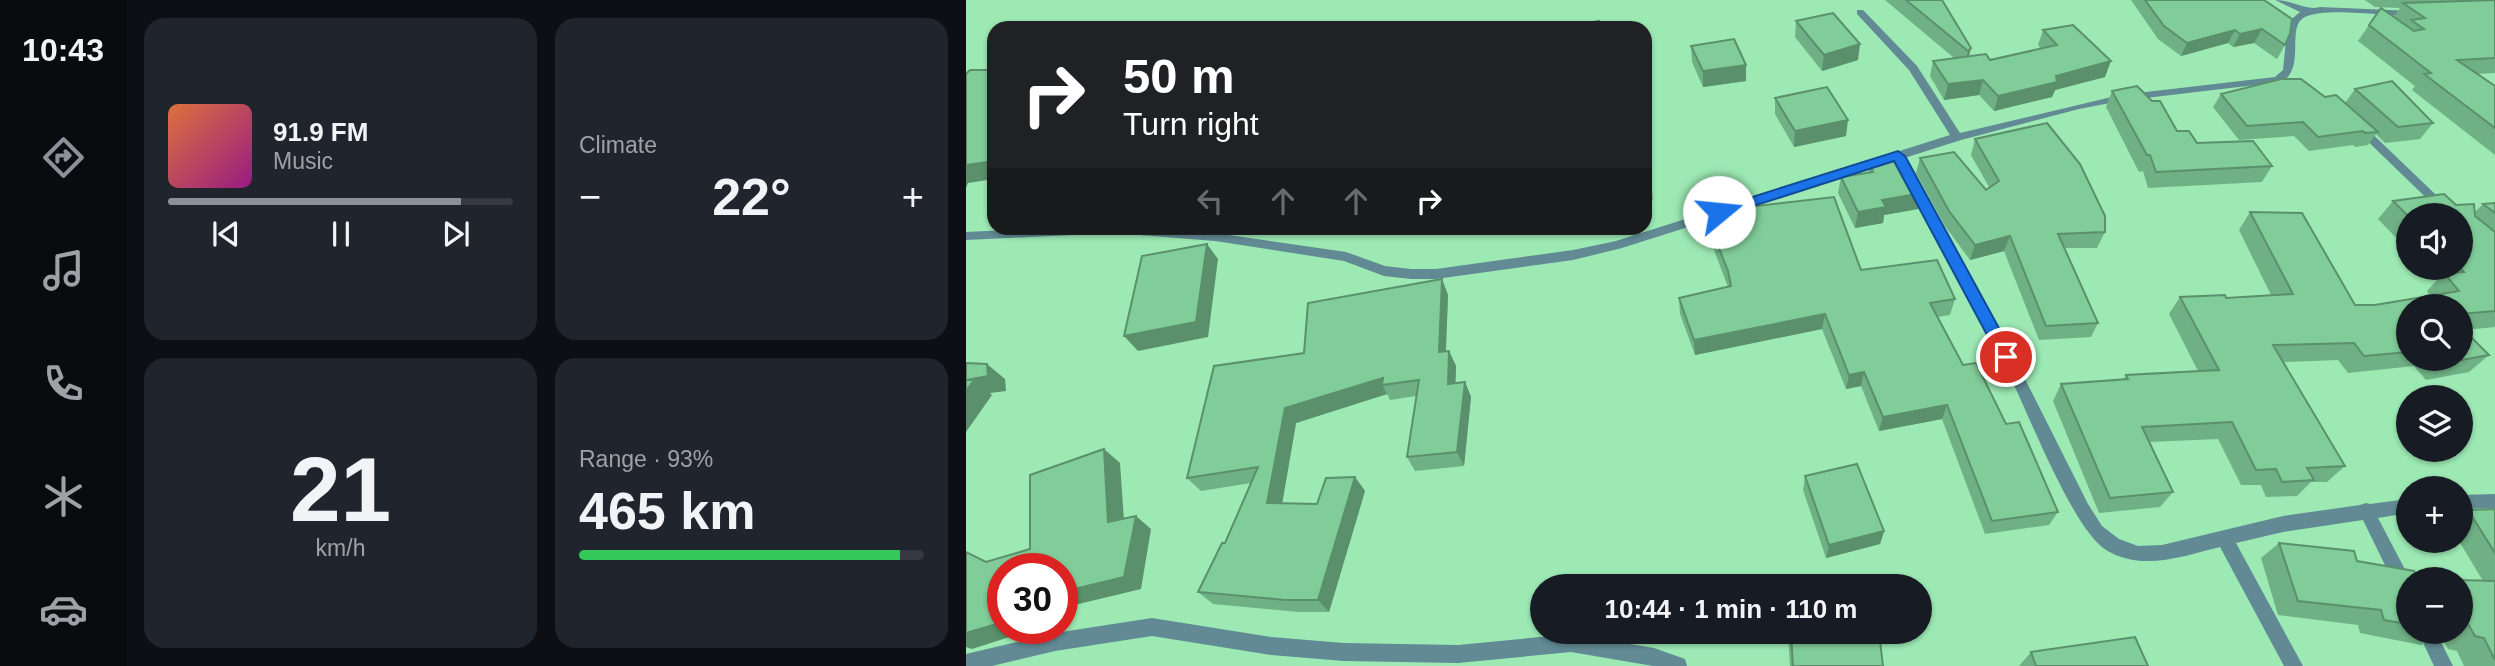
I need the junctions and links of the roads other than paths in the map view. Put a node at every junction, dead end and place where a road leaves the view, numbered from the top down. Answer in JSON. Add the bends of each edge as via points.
{"nodes":[{"id":1,"x":2280,"y":0,"type":"edge"},
{"id":2,"x":1860,"y":12,"type":"dead end"},
{"id":3,"x":2308,"y":12,"type":"junction"},
{"id":4,"x":2423,"y":13,"type":"edge"},
{"id":5,"x":2345,"y":114,"type":"edge"},
{"id":6,"x":1957,"y":137,"type":"junction"},
{"id":7,"x":1898,"y":156,"type":"junction"},
{"id":8,"x":2438,"y":203,"type":"edge"},
{"id":9,"x":1652,"y":233,"type":"edge"},
{"id":10,"x":987,"y":235,"type":"edge"},
{"id":11,"x":1190,"y":235,"type":"edge"},
{"id":12,"x":1646,"y":235,"type":"edge"},
{"id":13,"x":966,"y":236,"type":"edge"},
{"id":14,"x":2495,"y":501,"type":"edge"},
{"id":15,"x":2473,"y":502,"type":"edge"},
{"id":16,"x":2396,"y":507,"type":"edge"},
{"id":17,"x":2366,"y":510,"type":"junction"},
{"id":18,"x":2224,"y":538,"type":"junction"},
{"id":19,"x":2396,"y":570,"type":"edge"},
{"id":20,"x":2433,"y":644,"type":"edge"},
{"id":21,"x":966,"y":663,"type":"edge"},
{"id":22,"x":1678,"y":666,"type":"edge"},
{"id":23,"x":2294,"y":666,"type":"edge"},
{"id":24,"x":2444,"y":666,"type":"edge"}],
"edges":[{"from":1,"to":3,"type":"street"},
{"from":2,"to":6,"type":"street","via":[[1913,68]]},
{"from":3,"to":4,"type":"street"},
{"from":3,"to":6,"type":"street","via":[[2293,22],[2290,78],[2120,98]]},
{"from":5,"to":8,"type":"street"},
{"from":6,"to":7,"type":"street"},
{"from":7,"to":9,"type":"street"},
{"from":7,"to":18,"type":"street","via":[[2096,531],[2113,545],[2138,554],[2162,554]]},
{"from":10,"to":13,"type":"street"},
{"from":11,"to":12,"type":"street","via":[[1346,257],[1384,271],[1436,274],[1573,255]]},
{"from":14,"to":15,"type":"street"},
{"from":16,"to":17,"type":"street"},
{"from":17,"to":18,"type":"street"},
{"from":17,"to":19,"type":"street"},
{"from":18,"to":23,"type":"street"},
{"from":20,"to":24,"type":"street"},
{"from":21,"to":22,"type":"street","via":[[1055,642],[1152,627],[1344,652],[1458,654],[1571,643],[1654,657]]}]}
